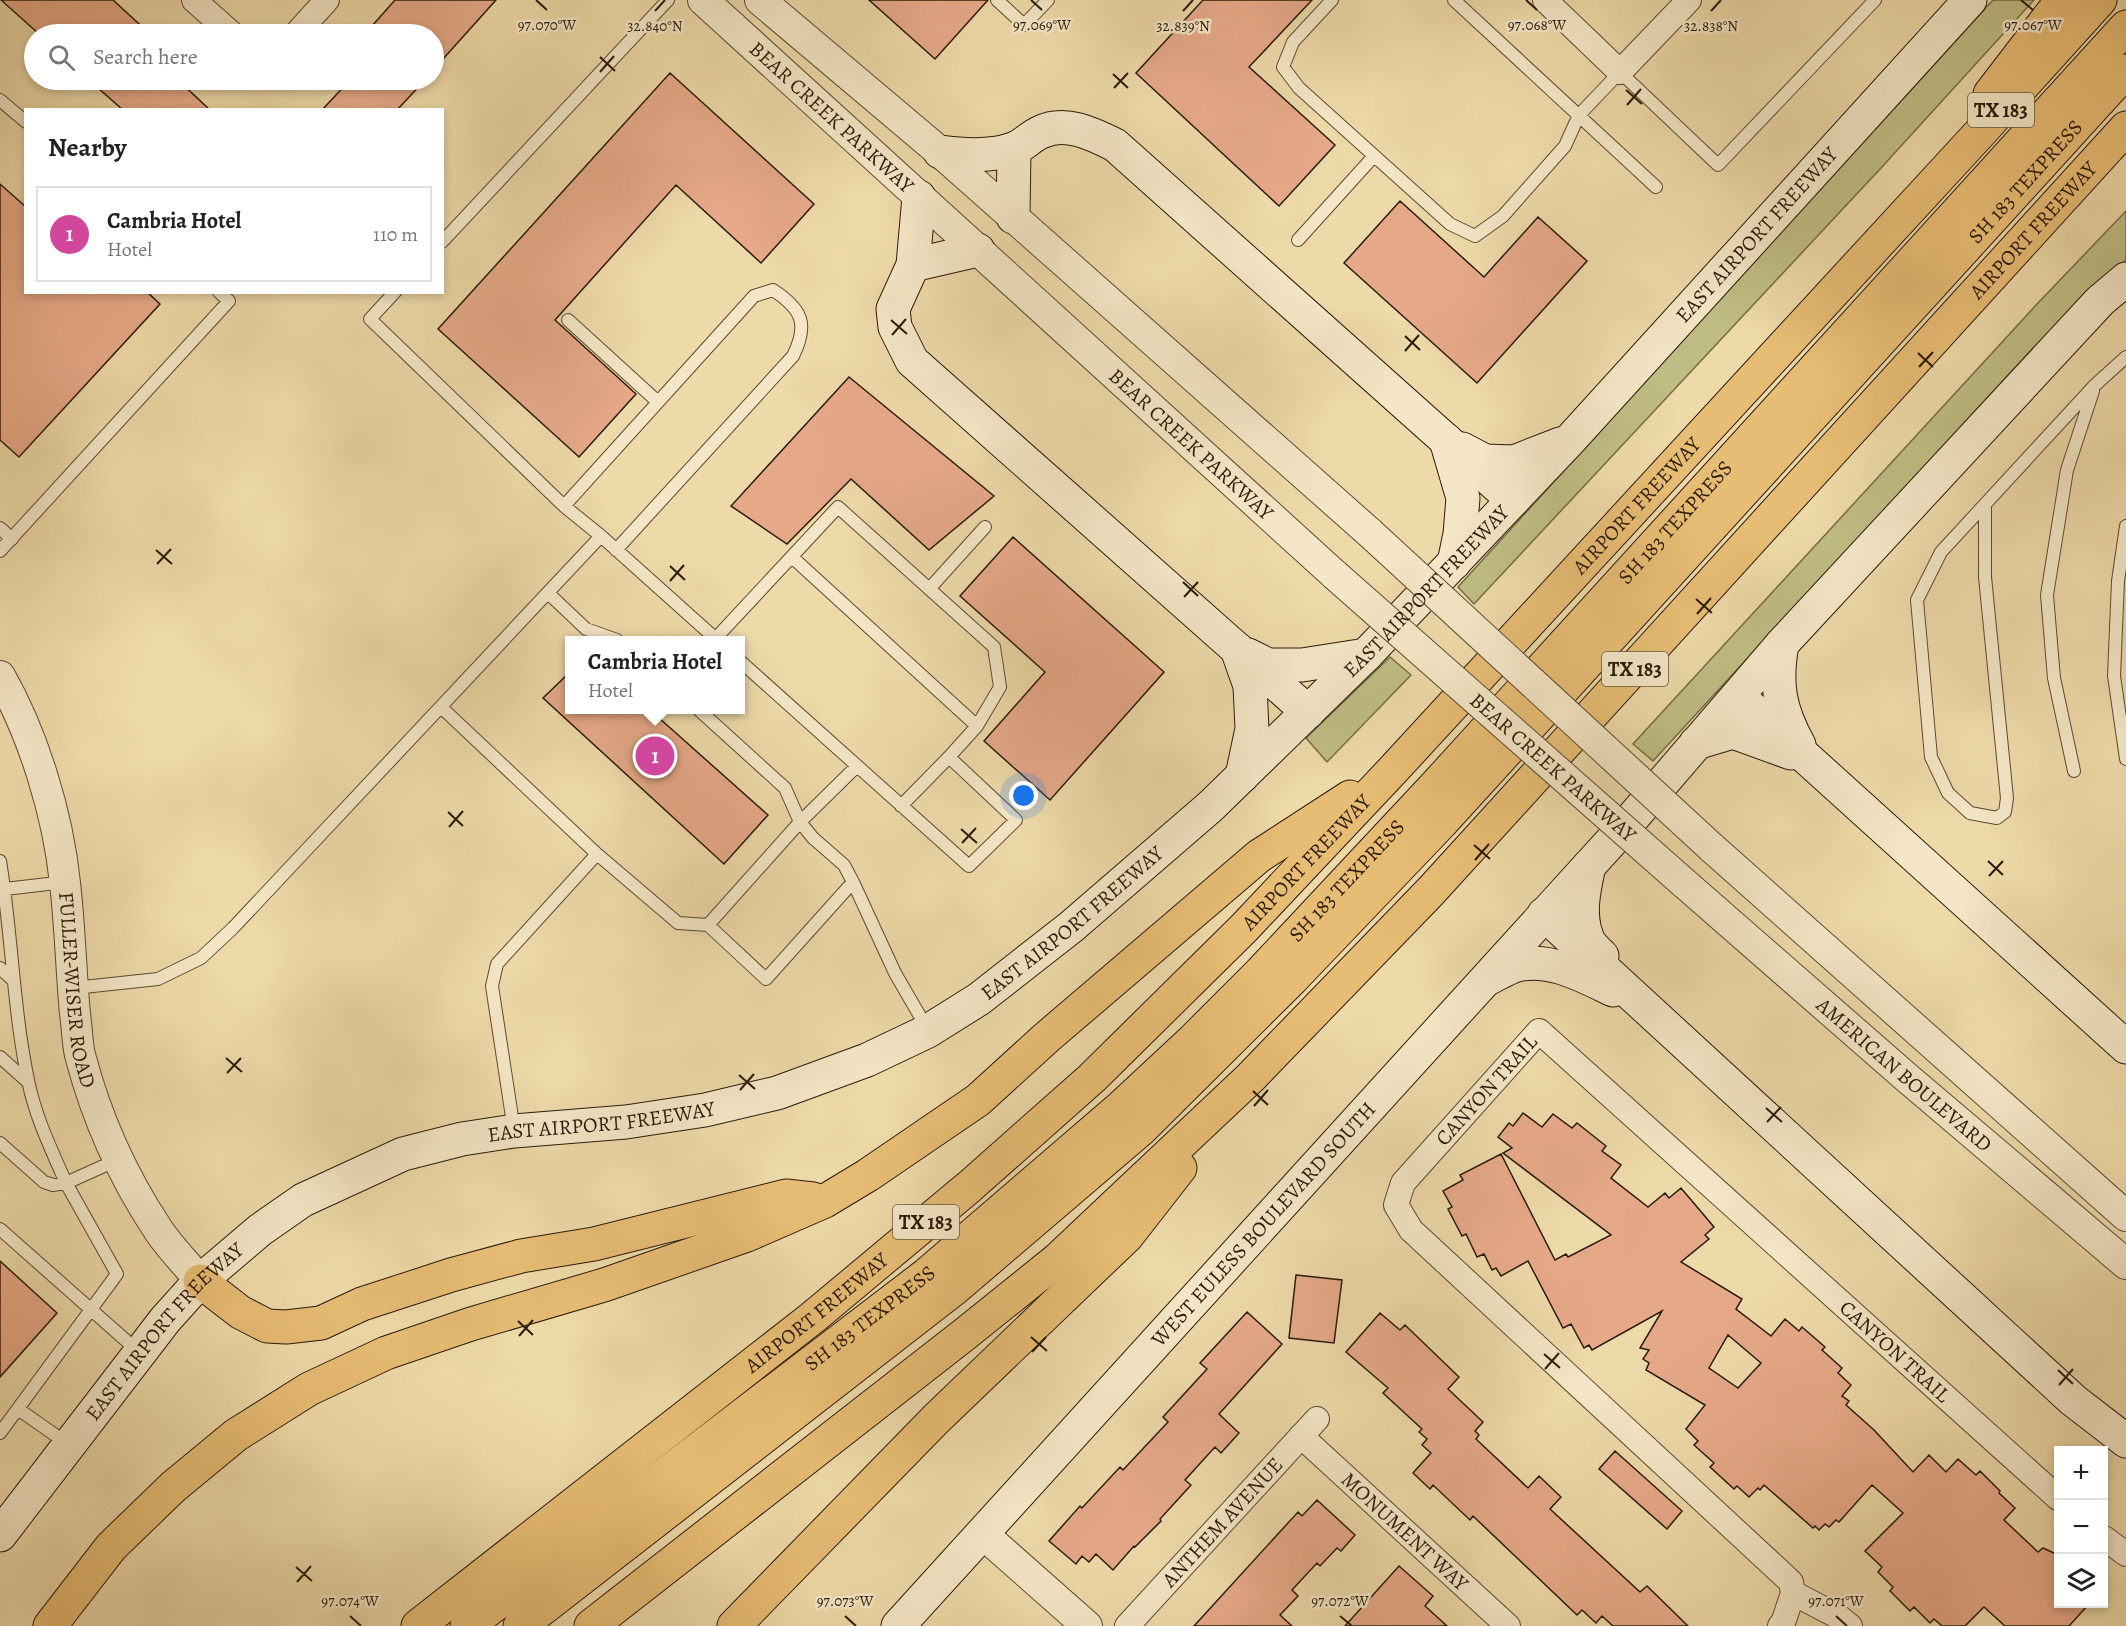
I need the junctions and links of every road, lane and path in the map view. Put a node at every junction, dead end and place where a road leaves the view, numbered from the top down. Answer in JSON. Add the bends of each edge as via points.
{"nodes":[{"id":1,"x":194,"y":0,"type":"edge"},
{"id":2,"x":327,"y":0,"type":"edge"},
{"id":3,"x":668,"y":0,"type":"edge"},
{"id":4,"x":703,"y":0,"type":"edge"},
{"id":5,"x":760,"y":0,"type":"edge"},
{"id":6,"x":998,"y":0,"type":"edge"},
{"id":7,"x":1048,"y":0,"type":"edge"},
{"id":8,"x":1332,"y":0,"type":"edge"},
{"id":9,"x":1454,"y":0,"type":"edge"},
{"id":10,"x":1545,"y":0,"type":"edge"},
{"id":11,"x":1689,"y":0,"type":"edge"},
{"id":12,"x":1875,"y":0,"type":"edge"},
{"id":13,"x":1970,"y":0,"type":"edge"},
{"id":14,"x":2062,"y":0,"type":"edge"},
{"id":15,"x":2100,"y":0,"type":"edge"},
{"id":16,"x":221,"y":24,"type":"edge"},
{"id":17,"x":305,"y":24,"type":"edge"},
{"id":18,"x":2126,"y":27,"type":"edge"},
{"id":19,"x":2126,"y":71,"type":"edge"},
{"id":20,"x":1620,"y":72,"type":"junction"},
{"id":21,"x":0,"y":100,"type":"edge"},
{"id":22,"x":1579,"y":115,"type":"junction"},
{"id":23,"x":24,"y":120,"type":"edge"},
{"id":24,"x":2126,"y":128,"type":"edge"},
{"id":25,"x":1014,"y":149,"type":"junction"},
{"id":26,"x":940,"y":152,"type":"junction"},
{"id":27,"x":1374,"y":156,"type":"junction"},
{"id":28,"x":2126,"y":160,"type":"edge"},
{"id":29,"x":1656,"y":187,"type":"dead end"},
{"id":30,"x":920,"y":197,"type":"junction"},
{"id":31,"x":1013,"y":217,"type":"junction"},
{"id":32,"x":1900,"y":218,"type":"junction"},
{"id":33,"x":444,"y":240,"type":"edge"},
{"id":34,"x":1298,"y":240,"type":"dead end"},
{"id":35,"x":978,"y":250,"type":"junction"},
{"id":36,"x":2013,"y":252,"type":"junction"},
{"id":37,"x":913,"y":265,"type":"junction"},
{"id":38,"x":2126,"y":279,"type":"edge"},
{"id":39,"x":221,"y":294,"type":"edge"},
{"id":40,"x":393,"y":294,"type":"edge"},
{"id":41,"x":568,"y":320,"type":"dead end"},
{"id":42,"x":2126,"y":357,"type":"edge"},
{"id":43,"x":2094,"y":386,"type":"junction"},
{"id":44,"x":658,"y":402,"type":"junction"},
{"id":45,"x":1446,"y":440,"type":"junction"},
{"id":46,"x":1570,"y":440,"type":"junction"},
{"id":47,"x":1513,"y":500,"type":"junction"},
{"id":48,"x":1985,"y":504,"type":"junction"},
{"id":49,"x":564,"y":506,"type":"junction"},
{"id":50,"x":2126,"y":526,"type":"edge"},
{"id":51,"x":984,"y":527,"type":"dead end"},
{"id":52,"x":0,"y":528,"type":"edge"},
{"id":53,"x":601,"y":536,"type":"junction"},
{"id":54,"x":12,"y":539,"type":"junction"},
{"id":55,"x":616,"y":550,"type":"junction"},
{"id":56,"x":0,"y":551,"type":"edge"},
{"id":57,"x":792,"y":557,"type":"junction"},
{"id":58,"x":1454,"y":563,"type":"junction"},
{"id":59,"x":930,"y":588,"type":"junction"},
{"id":60,"x":548,"y":593,"type":"junction"},
{"id":61,"x":606,"y":636,"type":"edge"},
{"id":62,"x":712,"y":636,"type":"edge"},
{"id":63,"x":720,"y":636,"type":"edge"},
{"id":64,"x":1782,"y":644,"type":"junction"},
{"id":65,"x":1238,"y":649,"type":"junction"},
{"id":66,"x":1366,"y":655,"type":"junction"},
{"id":67,"x":745,"y":666,"type":"edge"},
{"id":68,"x":0,"y":676,"type":"edge"},
{"id":69,"x":1738,"y":696,"type":"junction"},
{"id":70,"x":441,"y":707,"type":"junction"},
{"id":71,"x":1308,"y":712,"type":"junction"},
{"id":72,"x":703,"y":714,"type":"edge"},
{"id":73,"x":977,"y":726,"type":"junction"},
{"id":74,"x":1696,"y":743,"type":"junction"},
{"id":75,"x":949,"y":757,"type":"junction"},
{"id":76,"x":1808,"y":759,"type":"junction"},
{"id":77,"x":2126,"y":759,"type":"edge"},
{"id":78,"x":858,"y":766,"type":"junction"},
{"id":79,"x":1392,"y":771,"type":"junction"},
{"id":80,"x":2073,"y":771,"type":"dead end"},
{"id":81,"x":1242,"y":776,"type":"junction"},
{"id":82,"x":902,"y":806,"type":"junction"},
{"id":83,"x":800,"y":822,"type":"junction"},
{"id":84,"x":1711,"y":847,"type":"joint"},
{"id":85,"x":597,"y":854,"type":"junction"},
{"id":86,"x":0,"y":861,"type":"edge"},
{"id":87,"x":1589,"y":866,"type":"junction"},
{"id":88,"x":65,"y":882,"type":"junction"},
{"id":89,"x":853,"y":882,"type":"junction"},
{"id":90,"x":1684,"y":883,"type":"joint"},
{"id":91,"x":5,"y":889,"type":"junction"},
{"id":92,"x":1544,"y":914,"type":"junction"},
{"id":93,"x":708,"y":925,"type":"junction"},
{"id":94,"x":0,"y":968,"type":"edge"},
{"id":95,"x":14,"y":981,"type":"junction"},
{"id":96,"x":1482,"y":981,"type":"junction"},
{"id":97,"x":72,"y":988,"type":"junction"},
{"id":98,"x":1641,"y":1003,"type":"junction"},
{"id":99,"x":928,"y":1031,"type":"junction"},
{"id":100,"x":2126,"y":1047,"type":"edge"},
{"id":101,"x":0,"y":1057,"type":"edge"},
{"id":102,"x":1250,"y":1078,"type":"junction"},
{"id":103,"x":28,"y":1082,"type":"junction"},
{"id":104,"x":514,"y":1131,"type":"junction"},
{"id":105,"x":0,"y":1143,"type":"edge"},
{"id":106,"x":117,"y":1160,"type":"junction"},
{"id":107,"x":66,"y":1183,"type":"junction"},
{"id":108,"x":825,"y":1201,"type":"junction"},
{"id":109,"x":2126,"y":1216,"type":"edge"},
{"id":110,"x":0,"y":1229,"type":"edge"},
{"id":111,"x":2126,"y":1264,"type":"edge"},
{"id":112,"x":200,"y":1281,"type":"junction"},
{"id":113,"x":91,"y":1310,"type":"junction"},
{"id":114,"x":140,"y":1353,"type":"junction"},
{"id":115,"x":18,"y":1409,"type":"junction"},
{"id":116,"x":1309,"y":1428,"type":"joint"},
{"id":117,"x":0,"y":1433,"type":"edge"},
{"id":118,"x":2126,"y":1441,"type":"edge"},
{"id":119,"x":69,"y":1444,"type":"junction"},
{"id":120,"x":2054,"y":1494,"type":"edge"},
{"id":121,"x":983,"y":1534,"type":"junction"},
{"id":122,"x":0,"y":1535,"type":"edge"},
{"id":123,"x":2108,"y":1541,"type":"edge"},
{"id":124,"x":2126,"y":1554,"type":"edge"},
{"id":125,"x":1793,"y":1593,"type":"junction"},
{"id":126,"x":1504,"y":1625,"type":"edge"},
{"id":127,"x":50,"y":1626,"type":"edge"},
{"id":128,"x":418,"y":1626,"type":"edge"},
{"id":129,"x":467,"y":1626,"type":"edge"},
{"id":130,"x":520,"y":1626,"type":"edge"},
{"id":131,"x":591,"y":1626,"type":"edge"},
{"id":132,"x":734,"y":1626,"type":"edge"},
{"id":133,"x":898,"y":1626,"type":"edge"},
{"id":134,"x":1087,"y":1626,"type":"edge"},
{"id":135,"x":1127,"y":1626,"type":"edge"},
{"id":136,"x":1780,"y":1626,"type":"edge"},
{"id":137,"x":1851,"y":1626,"type":"edge"}],
"edges":[{"from":1,"to":16,"type":"street"},
{"from":2,"to":17,"type":"street"},
{"from":3,"to":33,"type":"lane"},
{"from":4,"to":30,"type":"street","name":"BEAR CREEK PARKWAY"},
{"from":5,"to":26,"type":"street","name":"BEAR CREEK PARKWAY"},
{"from":6,"to":7,"type":"lane","via":[[1024,25]]},
{"from":8,"to":27,"type":"lane","via":[[1293,42],[1283,67],[1299,88]]},
{"from":9,"to":22,"type":"lane"},
{"from":10,"to":20,"type":"street"},
{"from":11,"to":20,"type":"street"},
{"from":12,"to":20,"type":"lane","via":[[1718,165]]},
{"from":13,"to":46,"type":"main road","name":"EAST AIRPORT FREEWAY"},
{"from":14,"to":32,"type":"highway"},
{"from":15,"to":32,"type":"highway","name":"AIRPORT FREEWAY","number":"TX 183"},
{"from":18,"to":129,"type":"highway","name":"SH 183 TEXPRESS","via":[[1436,785],[1193,1040],[926,1275]]},
{"from":19,"to":130,"type":"highway","name":"SH 183 TEXPRESS","via":[[1442,822],[1140,1130],[954,1289]]},
{"from":20,"to":22,"type":"lane"},
{"from":21,"to":23,"type":"lane"},
{"from":22,"to":27,"type":"lane","via":[[1565,146],[1503,216],[1475,236],[1450,224]]},
{"from":22,"to":29,"type":"lane"},
{"from":24,"to":36,"type":"highway","name":"AIRPORT FREEWAY","number":"TX 183"},
{"from":25,"to":26,"type":"main road","via":[[970,156]]},
{"from":25,"to":31,"type":"main road"},
{"from":25,"to":45,"type":"main road","via":[[1042,131],[1060,127],[1086,130],[1115,144]]},
{"from":26,"to":31,"type":"street","name":"BEAR CREEK PARKWAY"},
{"from":27,"to":34,"type":"lane"},
{"from":28,"to":36,"type":"highway"},
{"from":30,"to":35,"type":"street","name":"BEAR CREEK PARKWAY"},
{"from":30,"to":37,"type":"main road"},
{"from":31,"to":84,"type":"street","name":"BEAR CREEK PARKWAY","bridge":true,"via":[[1370,533]]},
{"from":32,"to":79,"type":"highway","name":"AIRPORT FREEWAY","number":"TX 183"},
{"from":35,"to":37,"type":"main road"},
{"from":35,"to":90,"type":"street","name":"BEAR CREEK PARKWAY","bridge":true,"via":[[1335,575]]},
{"from":36,"to":102,"type":"highway","name":"AIRPORT FREEWAY","number":"TX 183","via":[[1431,891]]},
{"from":37,"to":65,"type":"main road","via":[[893,309],[895,327],[912,361]]},
{"from":38,"to":64,"type":"main road","via":[[2100,301]]},
{"from":39,"to":54,"type":"lane","via":[[229,301]]},
{"from":40,"to":49,"type":"lane","via":[[370,319]]},
{"from":41,"to":44,"type":"lane"},
{"from":42,"to":43,"type":"lane"},
{"from":43,"to":48,"type":"lane"},
{"from":43,"to":80,"type":"lane","via":[[2067,471],[2046,596],[2054,678]]},
{"from":44,"to":49,"type":"lane"},
{"from":44,"to":55,"type":"lane","via":[[754,296],[772,290],[790,301],[801,319],[801,339],[793,356]]},
{"from":45,"to":46,"type":"main road","via":[[1485,461],[1514,462]]},
{"from":45,"to":47,"type":"main road"},
{"from":45,"to":58,"type":"main road","via":[[1463,498]]},
{"from":46,"to":47,"type":"main road","name":"EAST AIRPORT FREEWAY"},
{"from":47,"to":58,"type":"main road","name":"EAST AIRPORT FREEWAY"},
{"from":48,"to":48,"type":"lane","via":[[1941,552],[1917,600],[1931,757],[1948,793],[1970,813],[1997,818],[2005,812],[2007,798],[1985,577]]},
{"from":49,"to":53,"type":"lane"},
{"from":50,"to":77,"type":"lane","via":[[2118,581],[2114,676]]},
{"from":51,"to":59,"type":"lane"},
{"from":52,"to":54,"type":"lane"},
{"from":53,"to":55,"type":"lane"},
{"from":53,"to":60,"type":"lane"},
{"from":54,"to":56,"type":"lane"},
{"from":55,"to":62,"type":"lane"},
{"from":57,"to":59,"type":"lane","via":[[838,507]]},
{"from":57,"to":63,"type":"lane"},
{"from":57,"to":73,"type":"lane"},
{"from":58,"to":66,"type":"main road","name":"EAST AIRPORT FREEWAY"},
{"from":59,"to":73,"type":"lane","via":[[994,647],[1000,687]]},
{"from":60,"to":61,"type":"lane","via":[[586,629]]},
{"from":60,"to":70,"type":"lane"},
{"from":64,"to":69,"type":"main road"},
{"from":64,"to":76,"type":"main road","via":[[1778,668],[1780,694],[1787,723]]},
{"from":65,"to":66,"type":"main road","via":[[1269,665],[1302,665]]},
{"from":65,"to":71,"type":"main road"},
{"from":65,"to":81,"type":"main road","via":[[1250,686],[1252,729]]},
{"from":66,"to":71,"type":"main road","name":"EAST AIRPORT FREEWAY"},
{"from":67,"to":78,"type":"lane"},
{"from":68,"to":88,"type":"street","name":"FULLER-WISER ROAD","via":[[43,781]]},
{"from":69,"to":74,"type":"main road"},
{"from":69,"to":76,"type":"main road"},
{"from":70,"to":85,"type":"lane"},
{"from":70,"to":97,"type":"lane","via":[[233,928],[201,957],[158,979]]},
{"from":71,"to":81,"type":"main road","name":"EAST AIRPORT FREEWAY"},
{"from":72,"to":83,"type":"lane","via":[[785,788]]},
{"from":73,"to":75,"type":"lane"},
{"from":74,"to":76,"type":"main road","via":[[1732,732]]},
{"from":74,"to":87,"type":"main road","name":"WEST EULESS BOULEVARD SOUTH"},
{"from":75,"to":82,"type":"lane"},
{"from":75,"to":82,"type":"lane","via":[[1016,820],[969,866]]},
{"from":76,"to":100,"type":"main road"},
{"from":78,"to":82,"type":"lane"},
{"from":78,"to":83,"type":"lane"},
{"from":79,"to":108,"type":"highway","via":[[1259,856],[978,1100]]},
{"from":79,"to":128,"type":"highway","name":"AIRPORT FREEWAY","number":"TX 183","via":[[1167,1005],[969,1187],[812,1318]]},
{"from":81,"to":99,"type":"main road","name":"EAST AIRPORT FREEWAY","via":[[1071,927],[979,999]]},
{"from":83,"to":89,"type":"lane","via":[[844,865]]},
{"from":83,"to":93,"type":"lane"},
{"from":84,"to":109,"type":"street","name":"AMERICAN BOULEVARD"},
{"from":85,"to":93,"type":"lane","via":[[678,923]]},
{"from":85,"to":104,"type":"lane","via":[[497,964],[492,986]]},
{"from":86,"to":91,"type":"lane"},
{"from":87,"to":92,"type":"main road","name":"WEST EULESS BOULEVARD SOUTH"},
{"from":87,"to":98,"type":"main road","via":[[1582,899],[1587,939]]},
{"from":88,"to":91,"type":"lane"},
{"from":88,"to":97,"type":"street","name":"FULLER-WISER ROAD"},
{"from":89,"to":93,"type":"lane","via":[[766,979]]},
{"from":89,"to":99,"type":"lane","via":[[895,973]]},
{"from":90,"to":111,"type":"street","name":"AMERICAN BOULEVARD"},
{"from":91,"to":95,"type":"lane"},
{"from":92,"to":96,"type":"main road","name":"WEST EULESS BOULEVARD SOUTH"},
{"from":92,"to":98,"type":"main road"},
{"from":94,"to":95,"type":"lane"},
{"from":95,"to":103,"type":"lane"},
{"from":96,"to":98,"type":"main road","via":[[1516,966],[1535,963],[1574,971]]},
{"from":96,"to":121,"type":"main road","name":"WEST EULESS BOULEVARD SOUTH"},
{"from":97,"to":106,"type":"street","name":"FULLER-WISER ROAD","via":[[80,1053]]},
{"from":98,"to":118,"type":"main road","via":[[2073,1400]]},
{"from":99,"to":104,"type":"main road","name":"EAST AIRPORT FREEWAY","via":[[867,1060],[777,1094],[626,1122]]},
{"from":101,"to":103,"type":"lane"},
{"from":102,"to":131,"type":"highway","name":"AIRPORT FREEWAY","number":"TX 183","via":[[1057,1260]]},
{"from":102,"to":132,"type":"highway","via":[[1127,1236],[936,1419]]},
{"from":103,"to":107,"type":"lane","via":[[39,1122]]},
{"from":104,"to":112,"type":"main road","name":"EAST AIRPORT FREEWAY","via":[[403,1154],[348,1178],[277,1218]]},
{"from":105,"to":107,"type":"lane","via":[[44,1182]]},
{"from":106,"to":107,"type":"lane"},
{"from":106,"to":112,"type":"street","name":"FULLER-WISER ROAD","via":[[158,1229]]},
{"from":107,"to":113,"type":"lane","via":[[117,1274]]},
{"from":108,"to":112,"type":"highway","via":[[786,1196],[594,1244],[521,1257],[362,1304],[321,1323],[267,1326],[240,1312]]},
{"from":108,"to":127,"type":"highway","via":[[747,1235],[625,1278],[386,1353],[309,1389],[236,1435],[173,1486],[111,1547]]},
{"from":110,"to":113,"type":"lane"},
{"from":112,"to":114,"type":"main road","name":"EAST AIRPORT FREEWAY"},
{"from":113,"to":114,"type":"lane"},
{"from":113,"to":115,"type":"lane"},
{"from":114,"to":119,"type":"main road","name":"EAST AIRPORT FREEWAY"},
{"from":115,"to":117,"type":"lane"},
{"from":115,"to":119,"type":"lane"},
{"from":116,"to":126,"type":"street","name":"MONUMENT WAY"},
{"from":116,"to":135,"type":"street","name":"ANTHEM AVENUE"},
{"from":119,"to":122,"type":"main road","name":"EAST AIRPORT FREEWAY"},
{"from":120,"to":125,"type":"street","name":"CANYON TRAIL","via":[[1539,1031],[1403,1183],[1396,1205],[1411,1230],[1791,1582]]},
{"from":121,"to":133,"type":"main road","name":"WEST EULESS BOULEVARD SOUTH"},
{"from":121,"to":134,"type":"street"},
{"from":123,"to":124,"type":"street"},
{"from":125,"to":136,"type":"street"},
{"from":125,"to":137,"type":"street"}]}
